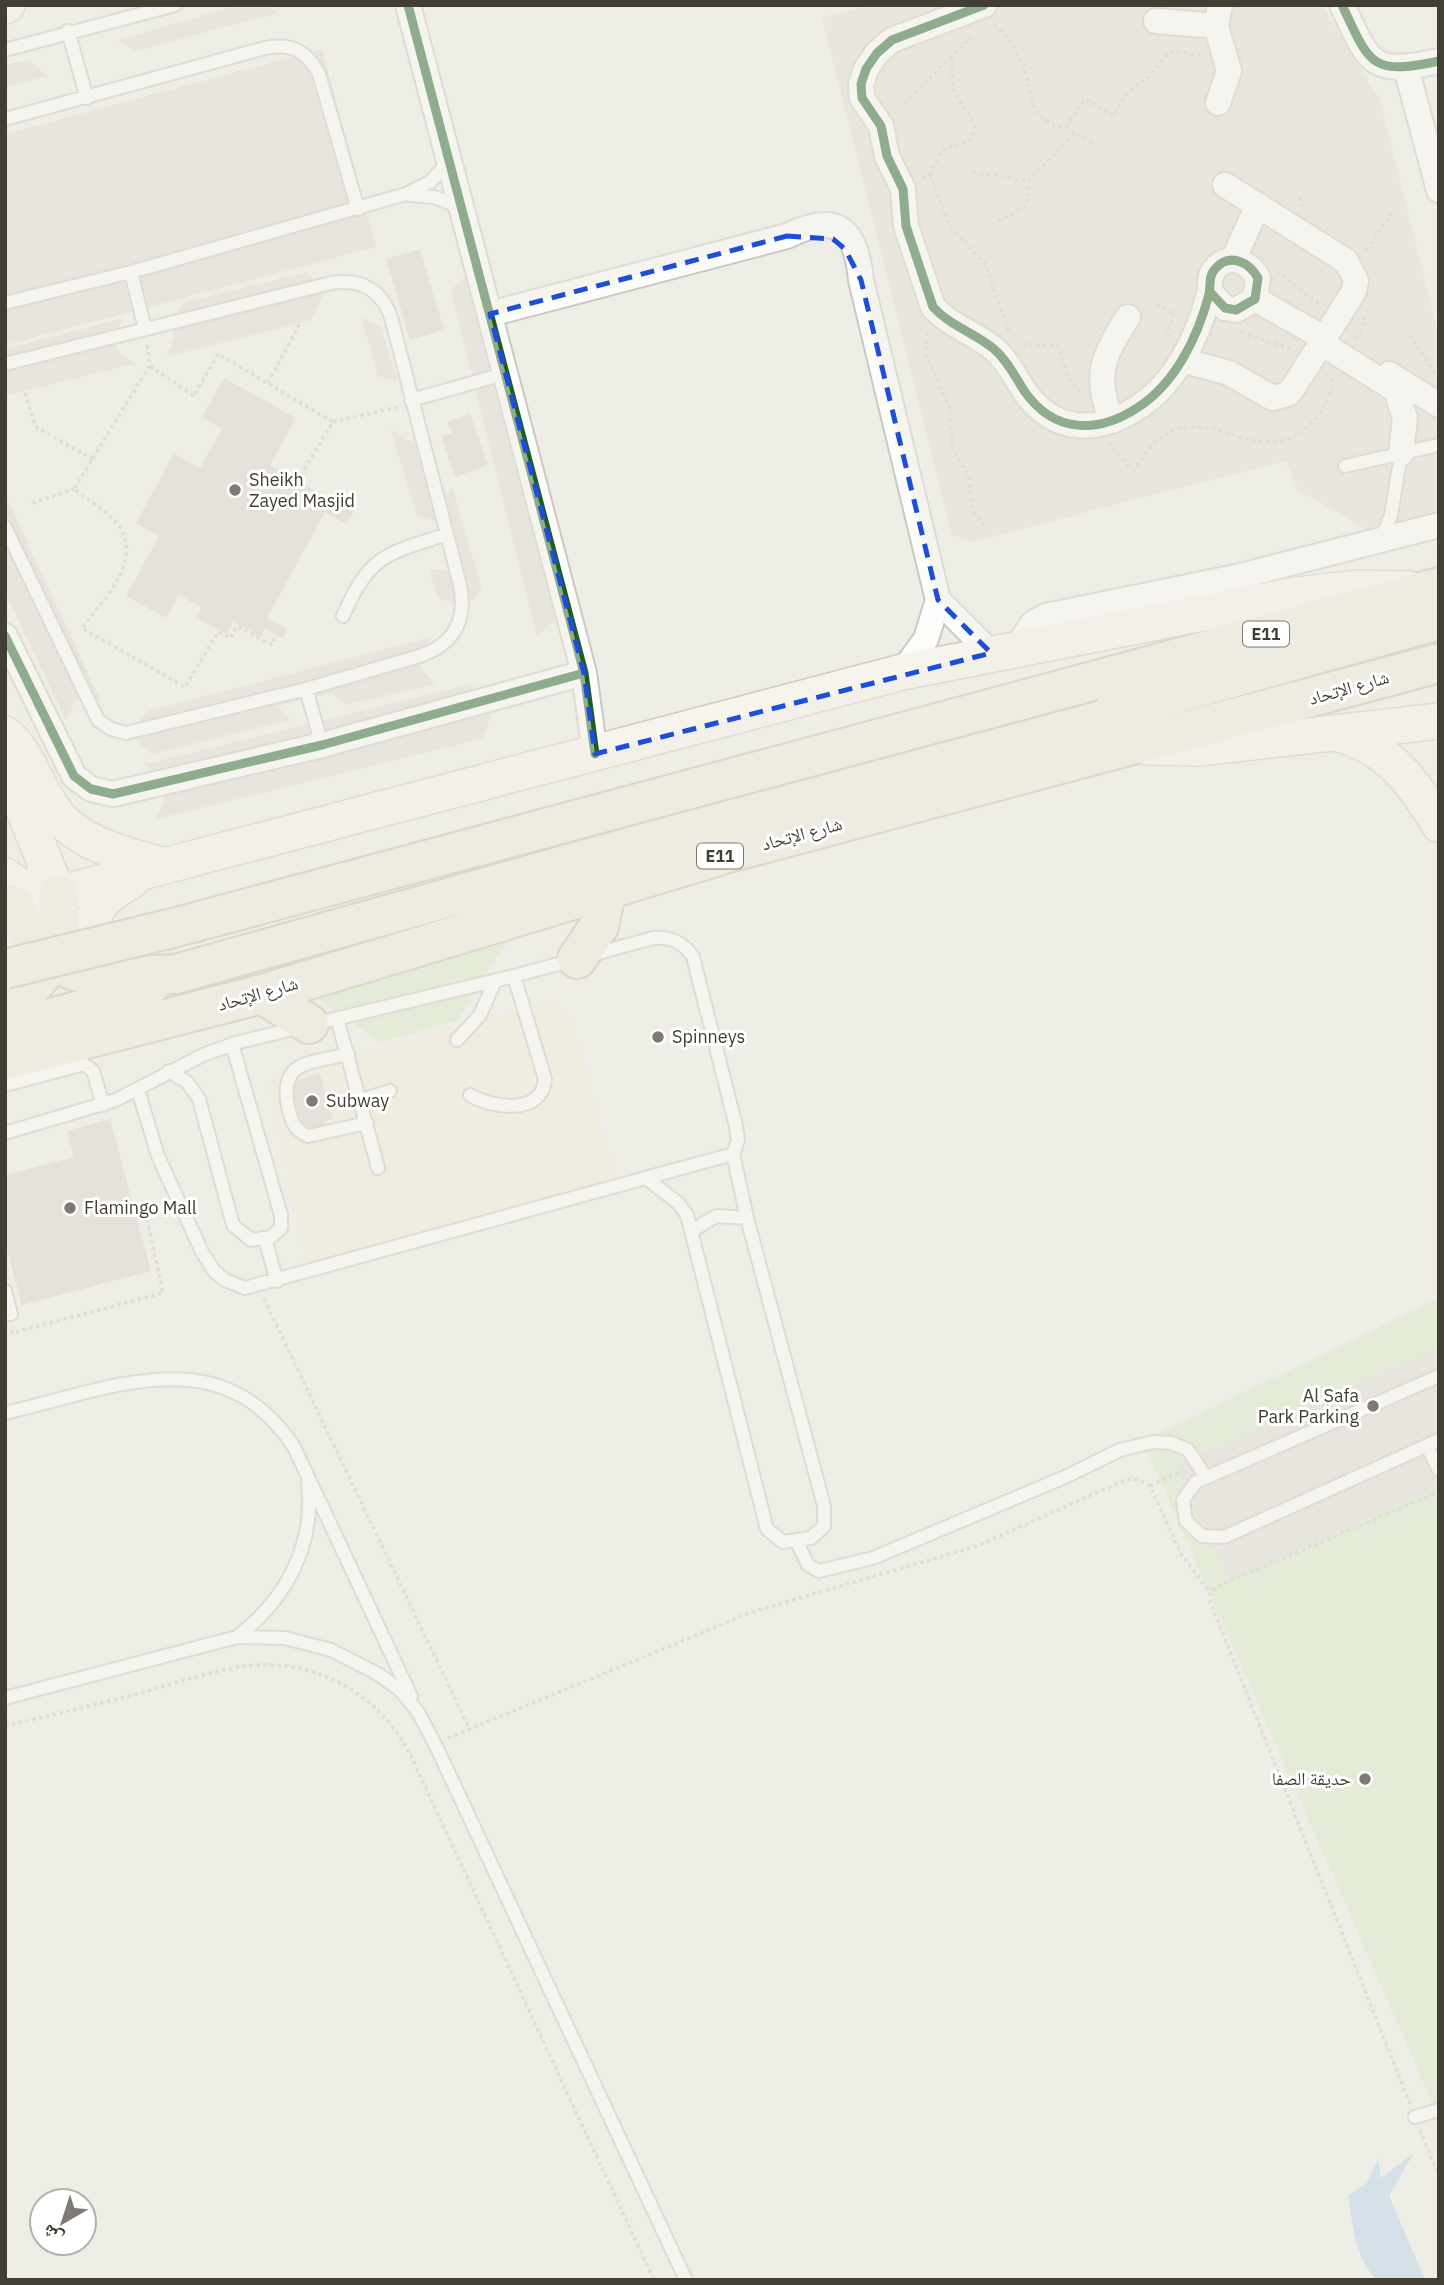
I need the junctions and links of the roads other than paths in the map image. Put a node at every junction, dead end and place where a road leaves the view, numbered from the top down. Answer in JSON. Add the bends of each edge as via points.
{"nodes":[{"id":1,"x":175,"y":5,"type":"edge"},
{"id":2,"x":408,"y":5,"type":"edge"},
{"id":3,"x":1342,"y":5,"type":"edge"},
{"id":4,"x":1215,"y":13,"type":"edge"},
{"id":5,"x":988,"y":14,"type":"edge"},
{"id":6,"x":1156,"y":21,"type":"dead end"},
{"id":7,"x":68,"y":31,"type":"junction"},
{"id":8,"x":5,"y":50,"type":"edge"},
{"id":9,"x":1439,"y":61,"type":"edge"},
{"id":10,"x":1406,"y":68,"type":"junction"},
{"id":11,"x":87,"y":98,"type":"junction"},
{"id":12,"x":1218,"y":103,"type":"dead end"},
{"id":13,"x":5,"y":119,"type":"edge"},
{"id":14,"x":449,"y":162,"type":"junction"},
{"id":15,"x":1225,"y":185,"type":"dead end"},
{"id":16,"x":1439,"y":190,"type":"edge"},
{"id":17,"x":406,"y":194,"type":"junction"},
{"id":18,"x":1258,"y":205,"type":"junction"},
{"id":19,"x":461,"y":207,"type":"junction"},
{"id":20,"x":358,"y":209,"type":"junction"},
{"id":21,"x":1233,"y":260,"type":"junction"},
{"id":22,"x":131,"y":272,"type":"junction"},
{"id":23,"x":1210,"y":292,"type":"junction"},
{"id":24,"x":1255,"y":299,"type":"junction"},
{"id":25,"x":5,"y":303,"type":"edge"},
{"id":26,"x":491,"y":314,"type":"junction"},
{"id":27,"x":1128,"y":317,"type":"dead end"},
{"id":28,"x":145,"y":329,"type":"junction"},
{"id":29,"x":1327,"y":334,"type":"junction"},
{"id":30,"x":1182,"y":360,"type":"junction"},
{"id":31,"x":5,"y":365,"type":"edge"},
{"id":32,"x":504,"y":374,"type":"junction"},
{"id":33,"x":1404,"y":391,"type":"junction"},
{"id":34,"x":412,"y":401,"type":"junction"},
{"id":35,"x":1439,"y":405,"type":"edge"},
{"id":36,"x":1112,"y":421,"type":"junction"},
{"id":37,"x":1439,"y":445,"type":"edge"},
{"id":38,"x":1401,"y":454,"type":"junction"},
{"id":39,"x":1345,"y":466,"type":"dead end"},
{"id":40,"x":1439,"y":525,"type":"edge"},
{"id":41,"x":5,"y":527,"type":"edge"},
{"id":42,"x":447,"y":534,"type":"junction"},
{"id":43,"x":1381,"y":539,"type":"junction"},
{"id":44,"x":1435,"y":599,"type":"edge"},
{"id":45,"x":938,"y":600,"type":"junction"},
{"id":46,"x":343,"y":616,"type":"dead end"},
{"id":47,"x":5,"y":636,"type":"edge"},
{"id":48,"x":1003,"y":651,"type":"junction"},
{"id":49,"x":1439,"y":663,"type":"edge"},
{"id":50,"x":902,"y":672,"type":"junction"},
{"id":51,"x":584,"y":673,"type":"junction"},
{"id":52,"x":306,"y":689,"type":"junction"},
{"id":53,"x":1439,"y":721,"type":"edge"},
{"id":54,"x":1332,"y":733,"type":"junction"},
{"id":55,"x":5,"y":734,"type":"edge"},
{"id":56,"x":322,"y":745,"type":"junction"},
{"id":57,"x":1136,"y":746,"type":"junction"},
{"id":58,"x":595,"y":754,"type":"junction"},
{"id":59,"x":5,"y":764,"type":"edge"},
{"id":60,"x":1439,"y":767,"type":"edge"},
{"id":61,"x":1439,"y":816,"type":"edge"},
{"id":62,"x":1439,"y":824,"type":"edge"},
{"id":63,"x":162,"y":864,"type":"junction"},
{"id":64,"x":52,"y":877,"type":"junction"},
{"id":65,"x":607,"y":888,"type":"junction"},
{"id":66,"x":8,"y":892,"type":"edge"},
{"id":67,"x":5,"y":944,"type":"edge"},
{"id":68,"x":576,"y":959,"type":"junction"},
{"id":69,"x":52,"y":961,"type":"junction"},
{"id":70,"x":5,"y":969,"type":"edge"},
{"id":71,"x":176,"y":974,"type":"junction"},
{"id":72,"x":514,"y":976,"type":"junction"},
{"id":73,"x":495,"y":981,"type":"junction"},
{"id":74,"x":5,"y":985,"type":"edge"},
{"id":75,"x":261,"y":994,"type":"junction"},
{"id":76,"x":5,"y":1004,"type":"edge"},
{"id":77,"x":323,"y":1021,"type":"junction"},
{"id":78,"x":5,"y":1030,"type":"edge"},
{"id":79,"x":457,"y":1040,"type":"dead end"},
{"id":80,"x":232,"y":1044,"type":"junction"},
{"id":81,"x":348,"y":1054,"type":"junction"},
{"id":82,"x":5,"y":1060,"type":"edge"},
{"id":83,"x":169,"y":1071,"type":"junction"},
{"id":84,"x":5,"y":1085,"type":"edge"},
{"id":85,"x":138,"y":1090,"type":"junction"},
{"id":86,"x":390,"y":1091,"type":"dead end"},
{"id":87,"x":470,"y":1095,"type":"dead end"},
{"id":88,"x":361,"y":1100,"type":"junction"},
{"id":89,"x":103,"y":1105,"type":"junction"},
{"id":90,"x":367,"y":1122,"type":"junction"},
{"id":91,"x":5,"y":1133,"type":"edge"},
{"id":92,"x":733,"y":1154,"type":"junction"},
{"id":93,"x":378,"y":1168,"type":"dead end"},
{"id":94,"x":646,"y":1178,"type":"junction"},
{"id":95,"x":747,"y":1218,"type":"junction"},
{"id":96,"x":692,"y":1231,"type":"junction"},
{"id":97,"x":265,"y":1239,"type":"junction"},
{"id":98,"x":277,"y":1281,"type":"junction"},
{"id":99,"x":5,"y":1291,"type":"edge"},
{"id":100,"x":11,"y":1314,"type":"road end"},
{"id":101,"x":1439,"y":1376,"type":"edge"},
{"id":102,"x":5,"y":1413,"type":"edge"},
{"id":103,"x":1433,"y":1443,"type":"edge"},
{"id":104,"x":1439,"y":1470,"type":"edge"},
{"id":105,"x":307,"y":1474,"type":"junction"},
{"id":106,"x":1206,"y":1478,"type":"junction"},
{"id":107,"x":797,"y":1542,"type":"junction"},
{"id":108,"x":237,"y":1637,"type":"junction"},
{"id":109,"x":5,"y":1698,"type":"edge"},
{"id":110,"x":418,"y":1712,"type":"junction"},
{"id":111,"x":1439,"y":2110,"type":"edge"},
{"id":112,"x":1415,"y":2117,"type":"road end"},
{"id":113,"x":686,"y":2280,"type":"edge"}],
"edges":[{"from":1,"to":7,"type":"lane"},
{"from":2,"to":14,"type":"street"},
{"from":3,"to":10,"type":"street","via":[[1366,54],[1391,69]]},
{"from":4,"to":6,"type":"street"},
{"from":4,"to":12,"type":"street","via":[[1228,71]]},
{"from":5,"to":36,"type":"street","via":[[892,40],[866,69],[862,98],[881,126],[887,156],[903,189],[906,226],[933,307],[1009,354],[1035,404],[1047,415],[1077,427]]},
{"from":7,"to":8,"type":"lane"},
{"from":7,"to":11,"type":"lane"},
{"from":9,"to":10,"type":"street"},
{"from":10,"to":16,"type":"street"},
{"from":11,"to":13,"type":"lane"},
{"from":11,"to":20,"type":"lane","via":[[265,48],[282,45],[298,49],[311,59],[319,74]]},
{"from":14,"to":17,"type":"lane","via":[[430,182]]},
{"from":14,"to":19,"type":"street"},
{"from":15,"to":18,"type":"street"},
{"from":17,"to":19,"type":"lane","via":[[434,197]]},
{"from":17,"to":20,"type":"lane"},
{"from":18,"to":21,"type":"street"},
{"from":18,"to":29,"type":"street","via":[[1353,269],[1354,291]]},
{"from":19,"to":26,"type":"street"},
{"from":20,"to":22,"type":"lane"},
{"from":21,"to":23,"type":"street","via":[[1216,267]]},
{"from":21,"to":24,"type":"street","via":[[1252,268],[1259,288]]},
{"from":22,"to":25,"type":"lane"},
{"from":22,"to":28,"type":"lane"},
{"from":23,"to":24,"type":"street","via":[[1225,308],[1247,306]]},
{"from":23,"to":30,"type":"street"},
{"from":24,"to":29,"type":"street"},
{"from":26,"to":32,"type":"street"},
{"from":26,"to":45,"type":"street","via":[[787,236],[832,239],[845,248],[861,280]]},
{"from":27,"to":36,"type":"street","via":[[1103,362],[1100,383]]},
{"from":28,"to":31,"type":"lane"},
{"from":28,"to":34,"type":"lane","via":[[331,283],[363,284],[387,305]]},
{"from":29,"to":30,"type":"street","via":[[1282,398],[1273,398],[1214,366]]},
{"from":29,"to":33,"type":"street"},
{"from":30,"to":36,"type":"street","via":[[1150,399]]},
{"from":32,"to":34,"type":"lane"},
{"from":32,"to":51,"type":"street"},
{"from":33,"to":35,"type":"street"},
{"from":33,"to":38,"type":"street"},
{"from":34,"to":42,"type":"lane"},
{"from":37,"to":38,"type":"lane"},
{"from":38,"to":39,"type":"lane"},
{"from":38,"to":43,"type":"lane","via":[[1391,516]]},
{"from":40,"to":43,"type":"street"},
{"from":41,"to":52,"type":"lane","via":[[90,706],[98,720],[111,729],[126,733]]},
{"from":42,"to":46,"type":"lane","via":[[380,560],[365,573]]},
{"from":42,"to":52,"type":"lane","via":[[464,604],[452,638],[437,650]]},
{"from":43,"to":48,"type":"street","via":[[1236,576],[1046,616],[1033,622]]},
{"from":44,"to":48,"type":"main road","via":[[1358,588],[1290,596]]},
{"from":44,"to":70,"type":"highway","number":"E11","bridge":true,"via":[[1093,681],[281,900]]},
{"from":44,"to":71,"type":"highway"},
{"from":45,"to":48,"type":"street"},
{"from":45,"to":50,"type":"street","via":[[926,639]]},
{"from":47,"to":56,"type":"street","via":[[62,757],[74,776],[91,789],[113,794],[135,790]]},
{"from":48,"to":50,"type":"main road"},
{"from":49,"to":57,"type":"highway","name":"شارع الإتحاد","number":"E11"},
{"from":50,"to":58,"type":"main road"},
{"from":51,"to":56,"type":"street"},
{"from":51,"to":58,"type":"street"},
{"from":52,"to":56,"type":"lane"},
{"from":53,"to":54,"type":"main road"},
{"from":54,"to":57,"type":"main road","via":[[1199,748]]},
{"from":54,"to":62,"type":"main road","via":[[1354,738],[1388,758],[1416,788]]},
{"from":55,"to":63,"type":"main road","via":[[21,751],[56,813],[79,834]]},
{"from":57,"to":65,"type":"highway","name":"شارع الإتحاد","number":"E11"},
{"from":58,"to":63,"type":"main road"},
{"from":59,"to":64,"type":"main road"},
{"from":60,"to":61,"type":"main road","via":[[1432,782]]},
{"from":63,"to":64,"type":"main road"},
{"from":63,"to":71,"type":"main road","via":[[100,902],[92,926],[109,949]]},
{"from":64,"to":66,"type":"main road"},
{"from":64,"to":69,"type":"highway","via":[[60,934]]},
{"from":65,"to":68,"type":"highway","via":[[599,926]]},
{"from":65,"to":75,"type":"highway","name":"شارع الإتحاد","number":"E11"},
{"from":66,"to":69,"type":"highway","via":[[31,940]]},
{"from":67,"to":74,"type":"main road","via":[[12,970]]},
{"from":68,"to":72,"type":"lane"},
{"from":68,"to":92,"type":"lane","via":[[662,937],[688,949],[734,1118],[738,1140]]},
{"from":69,"to":71,"type":"highway","via":[[86,976]]},
{"from":69,"to":76,"type":"highway","via":[[26,993]]},
{"from":71,"to":78,"type":"highway","via":[[103,1004]]},
{"from":72,"to":73,"type":"lane"},
{"from":72,"to":87,"type":"lane","via":[[544,1088],[533,1101],[509,1106],[489,1104]]},
{"from":73,"to":77,"type":"lane"},
{"from":73,"to":79,"type":"lane","via":[[480,1015]]},
{"from":75,"to":77,"type":"highway"},
{"from":75,"to":82,"type":"highway","name":"شارع الإتحاد","number":"E11"},
{"from":77,"to":80,"type":"lane"},
{"from":77,"to":81,"type":"lane"},
{"from":80,"to":83,"type":"lane"},
{"from":80,"to":97,"type":"lane","via":[[283,1222],[277,1234]]},
{"from":81,"to":88,"type":"lane"},
{"from":81,"to":90,"type":"lane","via":[[302,1065],[290,1073],[284,1086],[291,1120],[308,1136]]},
{"from":83,"to":85,"type":"lane"},
{"from":83,"to":97,"type":"lane","via":[[187,1082],[199,1099],[233,1225],[251,1240]]},
{"from":84,"to":89,"type":"lane","via":[[84,1064],[93,1071]]},
{"from":85,"to":89,"type":"lane"},
{"from":85,"to":98,"type":"lane","via":[[171,1188],[214,1271],[229,1284],[245,1288]]},
{"from":86,"to":88,"type":"lane"},
{"from":88,"to":90,"type":"lane"},
{"from":89,"to":91,"type":"lane"},
{"from":90,"to":93,"type":"lane"},
{"from":92,"to":94,"type":"lane"},
{"from":92,"to":95,"type":"lane"},
{"from":94,"to":96,"type":"lane","via":[[678,1203]]},
{"from":94,"to":98,"type":"lane"},
{"from":95,"to":96,"type":"lane","via":[[716,1216]]},
{"from":95,"to":107,"type":"lane","via":[[824,1506],[824,1526],[819,1533]]},
{"from":96,"to":107,"type":"lane","via":[[767,1529],[783,1542]]},
{"from":97,"to":98,"type":"lane"},
{"from":99,"to":100,"type":"lane"},
{"from":101,"to":106,"type":"lane"},
{"from":102,"to":105,"type":"lane","via":[[154,1379],[200,1379],[237,1392],[270,1416]]},
{"from":103,"to":104,"type":"lane"},
{"from":103,"to":106,"type":"lane","via":[[1224,1537],[1202,1536],[1186,1521],[1183,1500],[1188,1489]]},
{"from":105,"to":108,"type":"lane","via":[[308,1520],[296,1566],[272,1606]]},
{"from":105,"to":110,"type":"lane"},
{"from":106,"to":107,"type":"lane","via":[[1188,1450],[1153,1442],[1120,1450],[873,1558],[819,1571],[808,1565]]},
{"from":108,"to":109,"type":"lane"},
{"from":108,"to":110,"type":"lane","via":[[285,1638],[331,1650],[378,1674],[399,1689]]},
{"from":110,"to":113,"type":"lane"},
{"from":111,"to":112,"type":"lane"}]}
